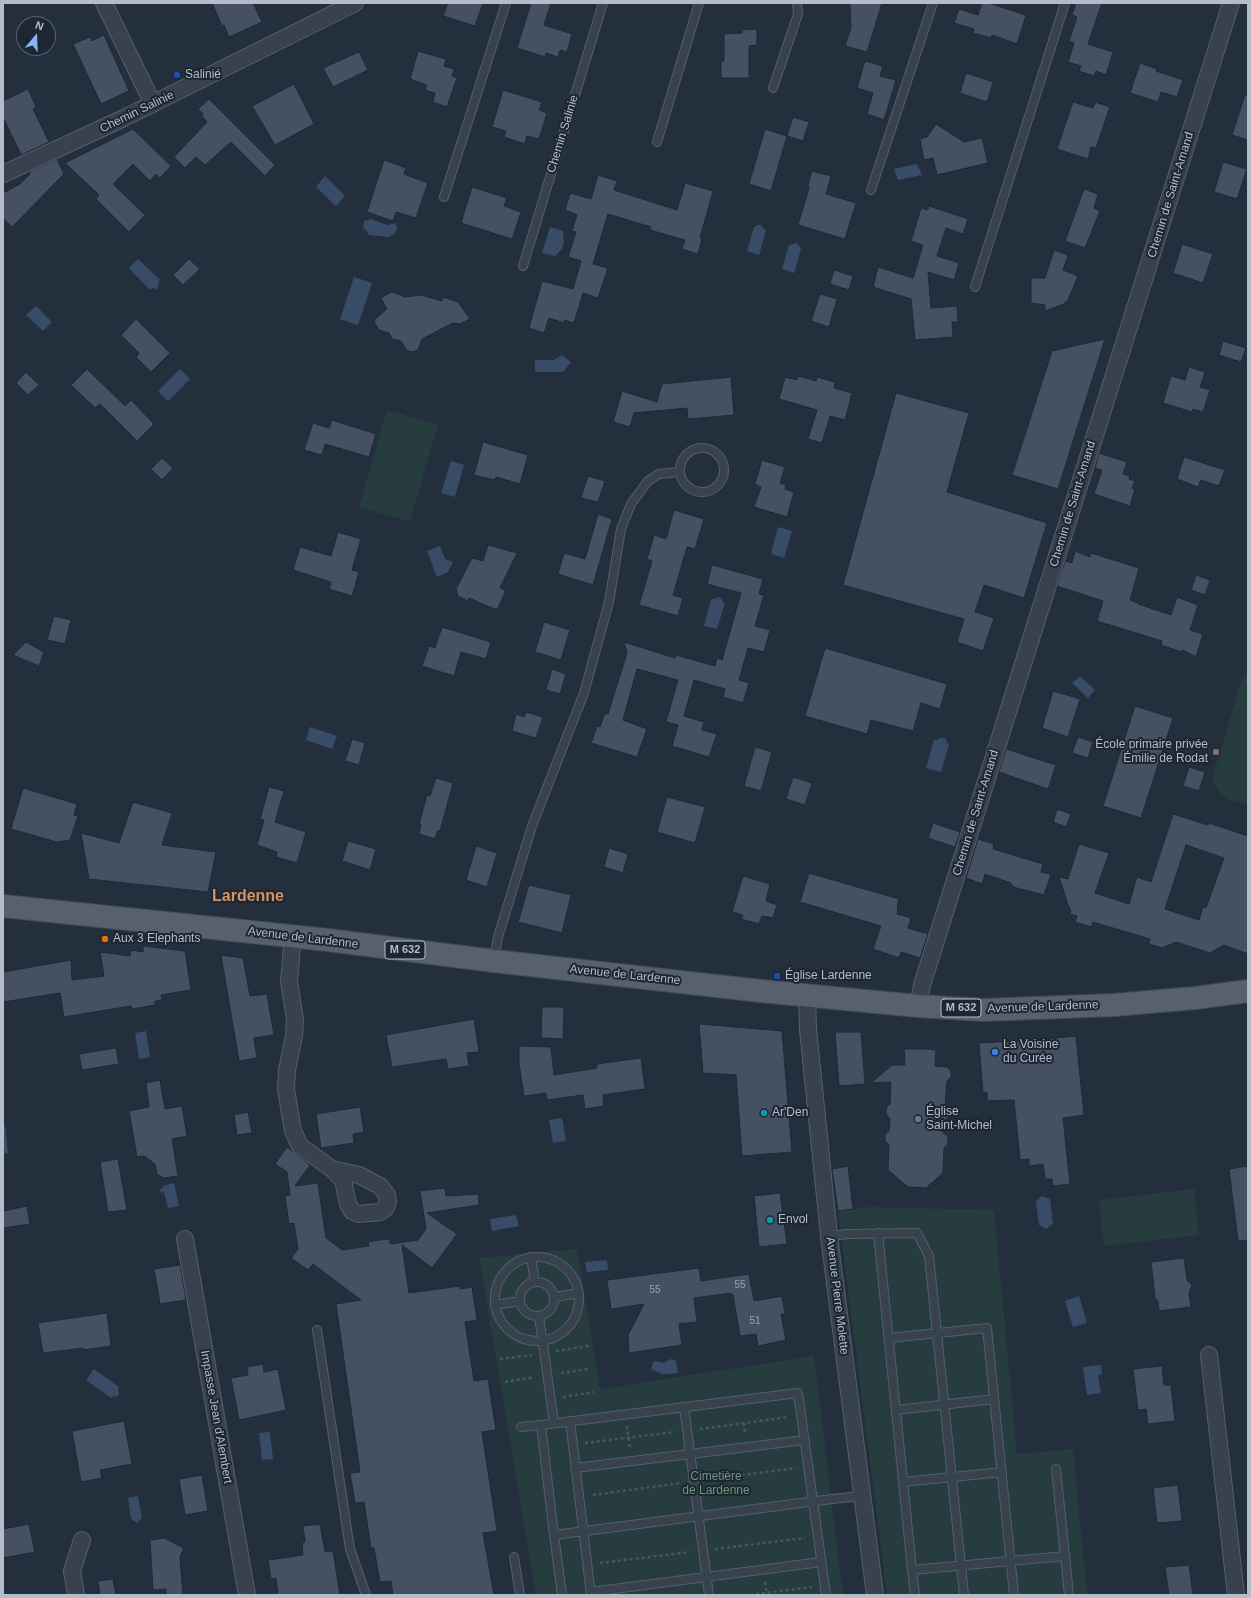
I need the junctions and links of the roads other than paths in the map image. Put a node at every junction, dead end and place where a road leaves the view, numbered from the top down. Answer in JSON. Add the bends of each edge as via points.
{"nodes":[{"id":1,"x":104,"y":3,"type":"edge"},
{"id":2,"x":355,"y":3,"type":"edge"},
{"id":3,"x":506,"y":3,"type":"edge"},
{"id":4,"x":603,"y":3,"type":"edge"},
{"id":5,"x":699,"y":3,"type":"edge"},
{"id":6,"x":797,"y":3,"type":"edge"},
{"id":7,"x":932,"y":3,"type":"edge"},
{"id":8,"x":1065,"y":3,"type":"edge"},
{"id":9,"x":1231,"y":3,"type":"edge"},
{"id":10,"x":773,"y":88,"type":"dead end"},
{"id":11,"x":153,"y":104,"type":"junction"},
{"id":12,"x":657,"y":142,"type":"dead end"},
{"id":13,"x":3,"y":174,"type":"edge"},
{"id":14,"x":871,"y":190,"type":"dead end"},
{"id":15,"x":444,"y":197,"type":"dead end"},
{"id":16,"x":523,"y":266,"type":"dead end"},
{"id":17,"x":975,"y":288,"type":"dead end"},
{"id":18,"x":680,"y":472,"type":"junction"},
{"id":19,"x":3,"y":906,"type":"edge"},
{"id":20,"x":293,"y":936,"type":"junction"},
{"id":21,"x":494,"y":961,"type":"junction"},
{"id":22,"x":1248,"y":990,"type":"edge"},
{"id":23,"x":807,"y":996,"type":"junction"},
{"id":24,"x":918,"y":1006,"type":"junction"},
{"id":25,"x":332,"y":1169,"type":"dead end"},
{"id":26,"x":878,"y":1233,"type":"junction"},
{"id":27,"x":829,"y":1236,"type":"junction"},
{"id":28,"x":184,"y":1239,"type":"dead end"},
{"id":29,"x":531,"y":1257,"type":"junction"},
{"id":30,"x":535,"y":1282,"type":"junction"},
{"id":31,"x":579,"y":1294,"type":"junction"},
{"id":32,"x":554,"y":1297,"type":"junction"},
{"id":33,"x":520,"y":1301,"type":"junction"},
{"id":34,"x":495,"y":1305,"type":"junction"},
{"id":35,"x":539,"y":1316,"type":"junction"},
{"id":36,"x":316,"y":1330,"type":"dead end"},
{"id":37,"x":937,"y":1334,"type":"junction"},
{"id":38,"x":889,"y":1338,"type":"junction"},
{"id":39,"x":543,"y":1341,"type":"junction"},
{"id":40,"x":1209,"y":1355,"type":"dead end"},
{"id":41,"x":994,"y":1399,"type":"junction"},
{"id":42,"x":944,"y":1404,"type":"junction"},
{"id":43,"x":684,"y":1407,"type":"junction"},
{"id":44,"x":896,"y":1410,"type":"junction"},
{"id":45,"x":570,"y":1421,"type":"junction"},
{"id":46,"x":554,"y":1423,"type":"junction"},
{"id":47,"x":541,"y":1425,"type":"junction"},
{"id":48,"x":521,"y":1427,"type":"dead end"},
{"id":49,"x":805,"y":1440,"type":"junction"},
{"id":50,"x":690,"y":1454,"type":"junction"},
{"id":51,"x":575,"y":1468,"type":"junction"},
{"id":52,"x":1056,"y":1469,"type":"dead end"},
{"id":53,"x":1002,"y":1472,"type":"junction"},
{"id":54,"x":952,"y":1478,"type":"junction"},
{"id":55,"x":903,"y":1482,"type":"junction"},
{"id":56,"x":862,"y":1496,"type":"junction"},
{"id":57,"x":813,"y":1502,"type":"junction"},
{"id":58,"x":699,"y":1516,"type":"junction"},
{"id":59,"x":583,"y":1531,"type":"junction"},
{"id":60,"x":554,"y":1534,"type":"junction"},
{"id":61,"x":82,"y":1540,"type":"dead end"},
{"id":62,"x":1065,"y":1556,"type":"junction"},
{"id":63,"x":514,"y":1558,"type":"dead end"},
{"id":64,"x":1011,"y":1561,"type":"junction"},
{"id":65,"x":822,"y":1562,"type":"junction"},
{"id":66,"x":961,"y":1566,"type":"junction"},
{"id":67,"x":912,"y":1570,"type":"junction"},
{"id":68,"x":707,"y":1577,"type":"junction"},
{"id":69,"x":591,"y":1593,"type":"edge"},
{"id":70,"x":76,"y":1595,"type":"edge"},
{"id":71,"x":247,"y":1595,"type":"edge"},
{"id":72,"x":366,"y":1595,"type":"edge"},
{"id":73,"x":520,"y":1595,"type":"edge"},
{"id":74,"x":562,"y":1595,"type":"edge"},
{"id":75,"x":709,"y":1595,"type":"edge"},
{"id":76,"x":826,"y":1595,"type":"edge"},
{"id":77,"x":875,"y":1595,"type":"edge"},
{"id":78,"x":915,"y":1595,"type":"edge"},
{"id":79,"x":964,"y":1595,"type":"edge"},
{"id":80,"x":1014,"y":1595,"type":"edge"},
{"id":81,"x":1069,"y":1595,"type":"edge"},
{"id":82,"x":1236,"y":1595,"type":"edge"}],
"edges":[{"from":1,"to":11,"type":"street"},
{"from":2,"to":11,"type":"street","name":"Chemin Salinie"},
{"from":3,"to":15,"type":"lane"},
{"from":4,"to":16,"type":"lane","name":"Chemin Salinie"},
{"from":5,"to":12,"type":"lane"},
{"from":6,"to":10,"type":"lane","via":[[798,14]]},
{"from":7,"to":14,"type":"lane"},
{"from":8,"to":17,"type":"lane"},
{"from":9,"to":24,"type":"street","name":"Chemin de Saint-Amand","via":[[922,985]]},
{"from":11,"to":13,"type":"street","name":"Chemin Salinie"},
{"from":18,"to":18,"type":"lane","via":[[686,485],[693,490],[708,491],[720,482],[724,468],[718,454],[704,448],[696,448],[684,457]]},
{"from":18,"to":21,"type":"lane","via":[[659,474],[648,481],[631,504],[621,529],[609,602],[584,693],[532,826],[498,937]]},
{"from":19,"to":20,"type":"main road","name":"Avenue de Lardenne","number":"M 632"},
{"from":20,"to":21,"type":"main road","name":"Avenue de Lardenne","number":"M 632"},
{"from":20,"to":25,"type":"street","via":[[289,981],[295,1020],[286,1089],[293,1131],[300,1146]]},
{"from":21,"to":23,"type":"main road","name":"Avenue de Lardenne","number":"M 632"},
{"from":22,"to":24,"type":"main road","name":"Avenue de Lardenne","number":"M 632","via":[[1195,998],[1114,1005],[984,1010]]},
{"from":23,"to":24,"type":"main road","name":"Avenue de Lardenne","number":"M 632"},
{"from":23,"to":27,"type":"street","name":"Avenue Pierre Molette","via":[[808,1030]]},
{"from":26,"to":27,"type":"lane"},
{"from":26,"to":37,"type":"lane","via":[[917,1233],[929,1256]]},
{"from":26,"to":38,"type":"lane"},
{"from":27,"to":56,"type":"street","name":"Avenue Pierre Molette"},
{"from":28,"to":71,"type":"street","name":"Impasse Jean d'Alembert"},
{"from":29,"to":30,"type":"lane"},
{"from":29,"to":31,"type":"lane","via":[[553,1260],[562,1266],[570,1273]]},
{"from":29,"to":34,"type":"lane","via":[[511,1266],[504,1274],[498,1283]]},
{"from":30,"to":32,"type":"lane","via":[[547,1286]]},
{"from":30,"to":33,"type":"lane","via":[[523,1289]]},
{"from":31,"to":32,"type":"lane"},
{"from":31,"to":39,"type":"lane","via":[[579,1304],[571,1325],[553,1338]]},
{"from":32,"to":35,"type":"lane","via":[[551,1310]]},
{"from":33,"to":34,"type":"lane"},
{"from":33,"to":35,"type":"lane","via":[[527,1312]]},
{"from":34,"to":39,"type":"lane","via":[[504,1325],[512,1333],[532,1341]]},
{"from":35,"to":39,"type":"lane"},
{"from":36,"to":72,"type":"lane","via":[[350,1549]]},
{"from":37,"to":38,"type":"lane"},
{"from":37,"to":41,"type":"lane","via":[[987,1328]]},
{"from":37,"to":42,"type":"lane"},
{"from":38,"to":44,"type":"lane"},
{"from":39,"to":46,"type":"lane"},
{"from":40,"to":82,"type":"street"},
{"from":41,"to":42,"type":"lane"},
{"from":41,"to":53,"type":"lane"},
{"from":42,"to":44,"type":"lane"},
{"from":42,"to":54,"type":"lane"},
{"from":43,"to":45,"type":"lane"},
{"from":43,"to":49,"type":"lane","via":[[798,1393]]},
{"from":43,"to":50,"type":"lane"},
{"from":44,"to":55,"type":"lane"},
{"from":45,"to":46,"type":"lane"},
{"from":45,"to":51,"type":"lane"},
{"from":46,"to":47,"type":"lane"},
{"from":47,"to":48,"type":"lane"},
{"from":47,"to":60,"type":"lane"},
{"from":49,"to":50,"type":"lane"},
{"from":49,"to":57,"type":"lane"},
{"from":50,"to":51,"type":"lane"},
{"from":50,"to":58,"type":"lane"},
{"from":51,"to":59,"type":"lane"},
{"from":52,"to":62,"type":"lane"},
{"from":53,"to":54,"type":"lane"},
{"from":53,"to":64,"type":"lane"},
{"from":54,"to":55,"type":"lane"},
{"from":54,"to":66,"type":"lane"},
{"from":55,"to":67,"type":"lane"},
{"from":56,"to":57,"type":"lane"},
{"from":56,"to":77,"type":"street","name":"Avenue Pierre Molette"},
{"from":57,"to":58,"type":"lane"},
{"from":57,"to":65,"type":"lane"},
{"from":58,"to":59,"type":"lane"},
{"from":58,"to":68,"type":"lane"},
{"from":59,"to":60,"type":"lane"},
{"from":59,"to":69,"type":"lane"},
{"from":60,"to":74,"type":"lane"},
{"from":61,"to":70,"type":"street","via":[[72,1571]]},
{"from":62,"to":64,"type":"lane"},
{"from":62,"to":81,"type":"lane"},
{"from":63,"to":73,"type":"lane"},
{"from":64,"to":66,"type":"lane"},
{"from":64,"to":80,"type":"lane"},
{"from":65,"to":68,"type":"lane"},
{"from":65,"to":76,"type":"lane"},
{"from":66,"to":67,"type":"lane"},
{"from":66,"to":79,"type":"lane"},
{"from":67,"to":78,"type":"lane"},
{"from":68,"to":69,"type":"lane"},
{"from":68,"to":75,"type":"lane"}]}
